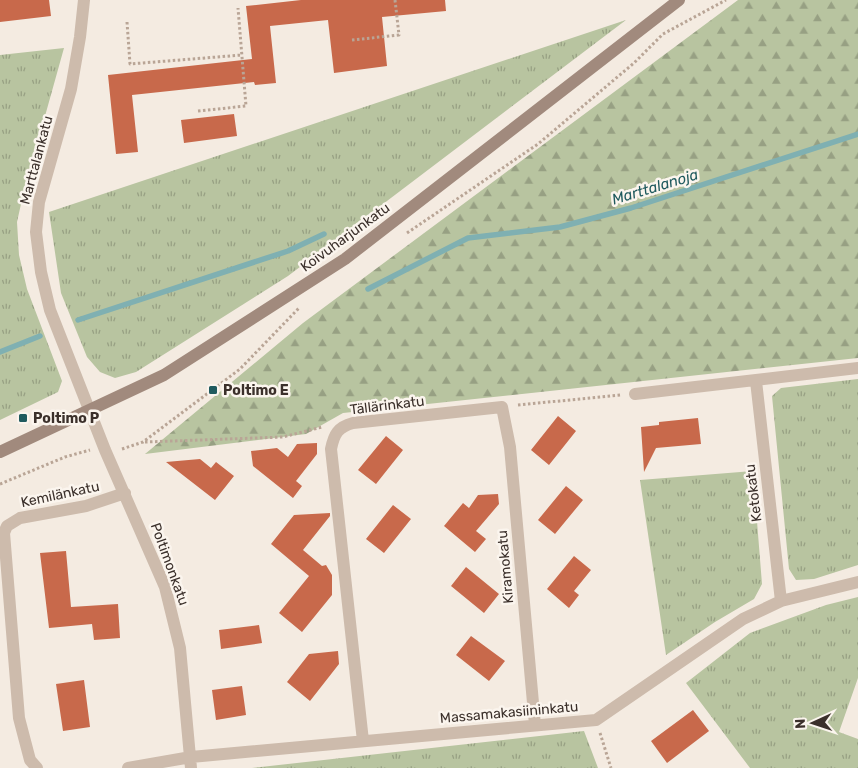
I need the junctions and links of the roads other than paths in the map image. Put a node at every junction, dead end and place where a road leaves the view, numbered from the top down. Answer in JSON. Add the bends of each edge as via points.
{"nodes":[{"id":1,"x":84,"y":0,"type":"edge"},
{"id":2,"x":679,"y":0,"type":"edge"},
{"id":3,"x":858,"y":368,"type":"edge"},
{"id":4,"x":756,"y":382,"type":"junction"},
{"id":5,"x":634,"y":394,"type":"road end"},
{"id":6,"x":502,"y":407,"type":"joint"},
{"id":7,"x":91,"y":410,"type":"junction"},
{"id":8,"x":0,"y":452,"type":"edge"},
{"id":9,"x":125,"y":492,"type":"junction"},
{"id":10,"x":858,"y":582,"type":"edge"},
{"id":11,"x":781,"y":602,"type":"junction"},
{"id":12,"x":535,"y":725,"type":"junction"},
{"id":13,"x":363,"y":741,"type":"junction"},
{"id":14,"x":191,"y":762,"type":"edge"},
{"id":15,"x":36,"y":767,"type":"edge"},
{"id":16,"x":128,"y":768,"type":"edge"}],
"edges":[{"from":1,"to":7,"type":"street","name":"Marttalankatu","via":[[71,89],[39,202],[36,232],[50,310]]},
{"from":2,"to":7,"type":"street","name":"Koivuharjunkatu","via":[[345,259],[164,375]]},
{"from":3,"to":4,"type":"street"},
{"from":4,"to":5,"type":"street"},
{"from":4,"to":11,"type":"street","name":"Ketokatu"},
{"from":6,"to":12,"type":"street","name":"Kiramokatu","via":[[510,447]]},
{"from":6,"to":13,"type":"street","name":"Tällärinkatu","via":[[353,423],[335,434],[332,448]]},
{"from":7,"to":8,"type":"street","name":"Koivuharjunkatu"},
{"from":7,"to":9,"type":"street","name":"Poltimonkatu"},
{"from":9,"to":14,"type":"street","name":"Poltimonkatu","via":[[173,614],[180,648]]},
{"from":9,"to":15,"type":"street","name":"Kemilänkatu","via":[[86,506],[20,518],[7,526],[4,533],[19,718],[22,735]]},
{"from":10,"to":11,"type":"street","name":"Massamakasiininkatu"},
{"from":11,"to":12,"type":"street","name":"Massamakasiininkatu","via":[[742,619],[596,720]]},
{"from":12,"to":13,"type":"street","name":"Massamakasiininkatu"},
{"from":13,"to":14,"type":"street","name":"Massamakasiininkatu"},
{"from":14,"to":16,"type":"street","name":"Massamakasiininkatu"}]}
